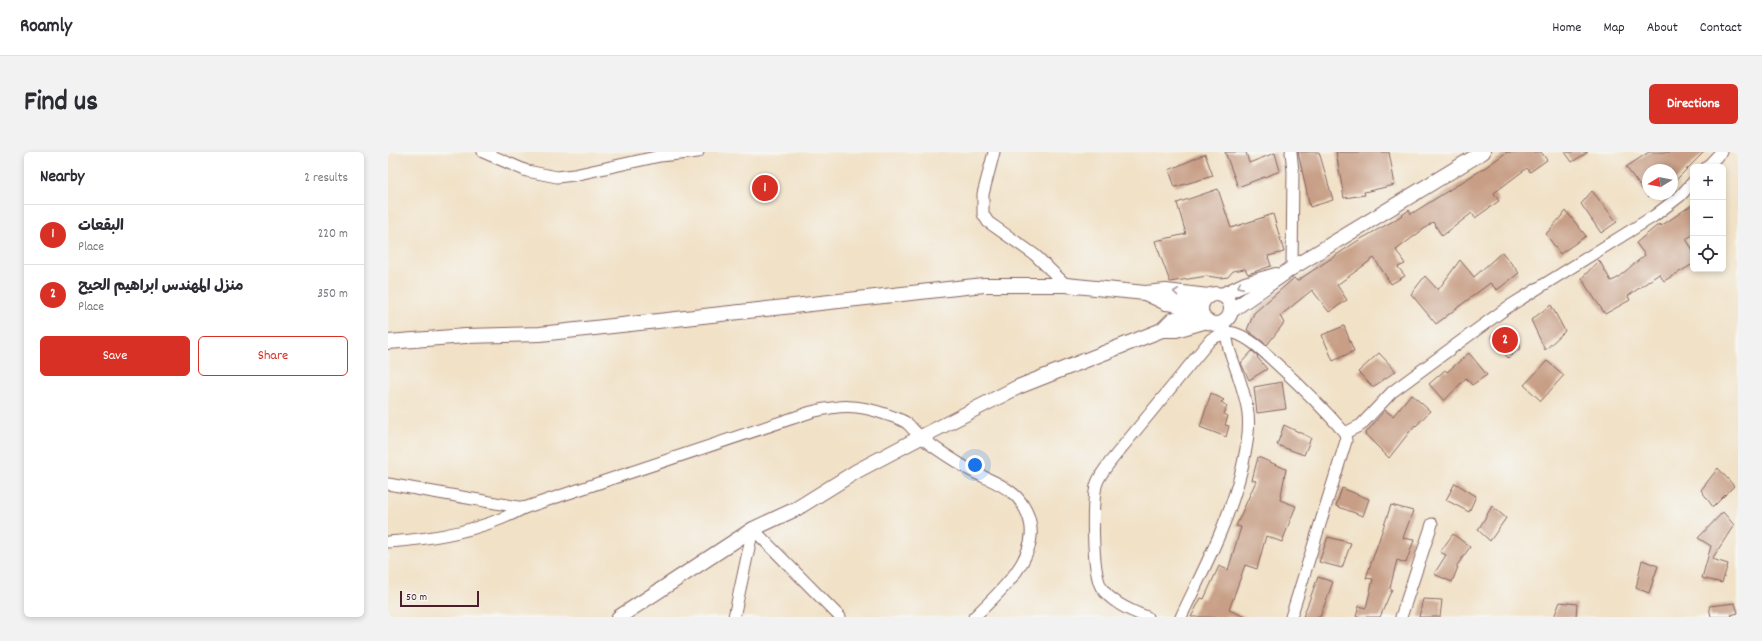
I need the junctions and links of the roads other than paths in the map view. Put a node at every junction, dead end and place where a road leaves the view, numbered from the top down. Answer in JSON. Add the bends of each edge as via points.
{"nodes":[{"id":1,"x":483,"y":152,"type":"edge"},
{"id":2,"x":698,"y":152,"type":"edge"},
{"id":3,"x":994,"y":152,"type":"edge"},
{"id":4,"x":1291,"y":152,"type":"edge"},
{"id":5,"x":1483,"y":152,"type":"edge"},
{"id":6,"x":1721,"y":152,"type":"edge"},
{"id":7,"x":1710,"y":164,"type":"edge"},
{"id":8,"x":1690,"y":185,"type":"edge"},
{"id":9,"x":1289,"y":270,"type":"junction"},
{"id":10,"x":1066,"y":285,"type":"junction"},
{"id":11,"x":1222,"y":295,"type":"junction"},
{"id":12,"x":1204,"y":308,"type":"junction"},
{"id":13,"x":1227,"y":322,"type":"junction"},
{"id":14,"x":388,"y":342,"type":"edge"},
{"id":15,"x":1344,"y":433,"type":"junction"},
{"id":16,"x":921,"y":437,"type":"junction"},
{"id":17,"x":388,"y":484,"type":"edge"},
{"id":18,"x":524,"y":508,"type":"junction"},
{"id":19,"x":1432,"y":524,"type":"dead end"},
{"id":20,"x":753,"y":529,"type":"junction"},
{"id":21,"x":388,"y":542,"type":"edge"},
{"id":22,"x":619,"y":617,"type":"edge"},
{"id":23,"x":734,"y":617,"type":"edge"},
{"id":24,"x":840,"y":617,"type":"edge"},
{"id":25,"x":974,"y":617,"type":"edge"},
{"id":26,"x":1146,"y":617,"type":"edge"},
{"id":27,"x":1181,"y":617,"type":"edge"},
{"id":28,"x":1291,"y":617,"type":"edge"},
{"id":29,"x":1401,"y":617,"type":"edge"}],
"edges":[{"from":1,"to":2,"type":"street","via":[[527,171],[557,177],[660,156]]},
{"from":3,"to":10,"type":"street","via":[[983,194],[983,214],[988,222],[1035,255]]},
{"from":4,"to":9,"type":"street","via":[[1293,176]]},
{"from":5,"to":9,"type":"street"},
{"from":6,"to":7,"type":"street"},
{"from":8,"to":15,"type":"street","via":[[1654,216],[1514,303],[1392,392],[1361,425]]},
{"from":9,"to":11,"type":"street","one_way":true,"via":[[1245,284]]},
{"from":9,"to":13,"type":"street"},
{"from":10,"to":12,"type":"street","via":[[1145,293],[1166,303]]},
{"from":10,"to":14,"type":"street","via":[[984,285],[540,334]]},
{"from":11,"to":12,"type":"street","via":[[1213,294]]},
{"from":11,"to":13,"type":"street","via":[[1229,302]]},
{"from":12,"to":13,"type":"street","via":[[1214,324]]},
{"from":12,"to":16,"type":"street","via":[[1176,330],[1162,330],[1018,387]]},
{"from":13,"to":15,"type":"street","via":[[1233,333],[1244,337],[1263,351],[1315,399]]},
{"from":13,"to":26,"type":"street","via":[[1110,462],[1096,485],[1095,561],[1101,586],[1110,598]]},
{"from":13,"to":27,"type":"street","via":[[1229,347],[1248,414],[1245,455],[1235,495],[1216,545]]},
{"from":15,"to":28,"type":"street","via":[[1346,441]]},
{"from":16,"to":18,"type":"street","via":[[907,423],[885,414],[846,405],[831,407]]},
{"from":16,"to":20,"type":"street","via":[[857,471],[796,509]]},
{"from":16,"to":25,"type":"street","via":[[970,470],[1012,492],[1024,507],[1030,522],[1031,538],[1024,560],[996,596]]},
{"from":17,"to":18,"type":"street"},
{"from":18,"to":21,"type":"street","via":[[508,516],[459,531]]},
{"from":19,"to":29,"type":"street"},
{"from":20,"to":22,"type":"street"},
{"from":20,"to":23,"type":"street"},
{"from":20,"to":24,"type":"street"}]}
